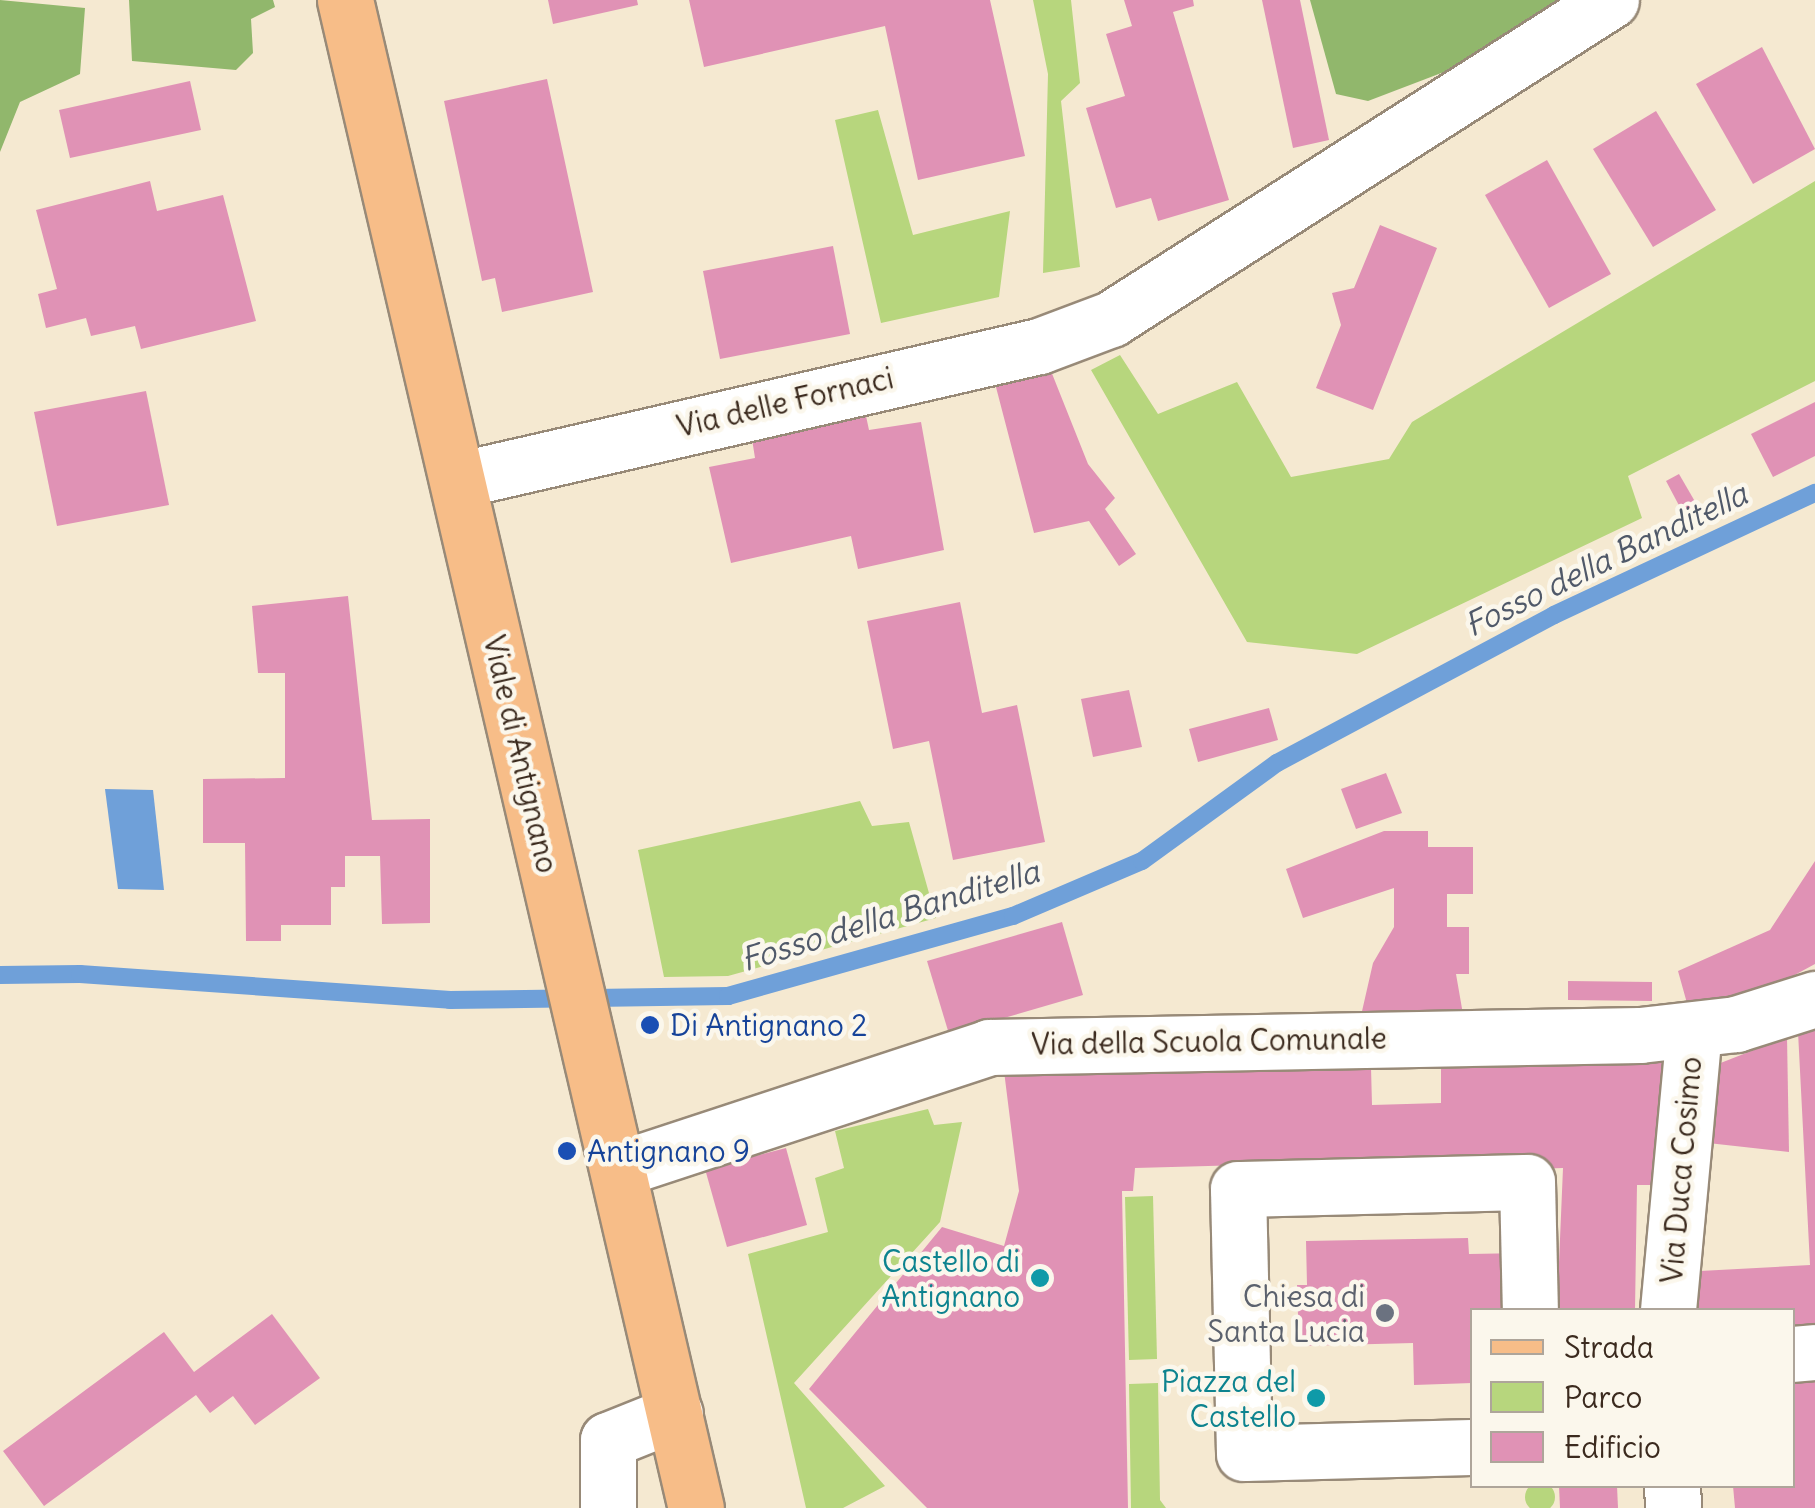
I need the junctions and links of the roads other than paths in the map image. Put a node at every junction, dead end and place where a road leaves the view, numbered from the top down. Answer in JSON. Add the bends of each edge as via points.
{"nodes":[{"id":1,"x":344,"y":0,"type":"edge"},
{"id":2,"x":1611,"y":0,"type":"edge"},
{"id":3,"x":458,"y":480,"type":"junction"},
{"id":4,"x":1815,"y":999,"type":"edge"},
{"id":5,"x":1694,"y":1030,"type":"junction"},
{"id":6,"x":619,"y":1169,"type":"junction"},
{"id":7,"x":1530,"y":1308,"type":"edge"},
{"id":8,"x":1668,"y":1308,"type":"edge"},
{"id":9,"x":674,"y":1412,"type":"junction"},
{"id":10,"x":1470,"y":1447,"type":"edge"},
{"id":11,"x":608,"y":1508,"type":"edge"},
{"id":12,"x":696,"y":1508,"type":"edge"}],
"edges":[{"from":1,"to":3,"type":"main road","name":"Viale di Antignano"},
{"from":2,"to":3,"type":"street","name":"Via delle Fornaci","via":[[1111,319],[1038,346]]},
{"from":3,"to":6,"type":"main road","name":"Viale di Antignano"},
{"from":4,"to":5,"type":"street","name":"Via della Scuola Comunale"},
{"from":5,"to":6,"type":"street","name":"Via della Scuola Comunale","via":[[989,1048]]},
{"from":5,"to":8,"type":"street","name":"Via Duca Cosimo"},
{"from":6,"to":9,"type":"main road","name":"Viale di Antignano"},
{"from":7,"to":10,"type":"street","via":[[1527,1182],[1238,1189],[1244,1453]]},
{"from":9,"to":11,"type":"street","via":[[608,1440]]},
{"from":9,"to":12,"type":"main road","name":"Viale di Antignano"}]}
